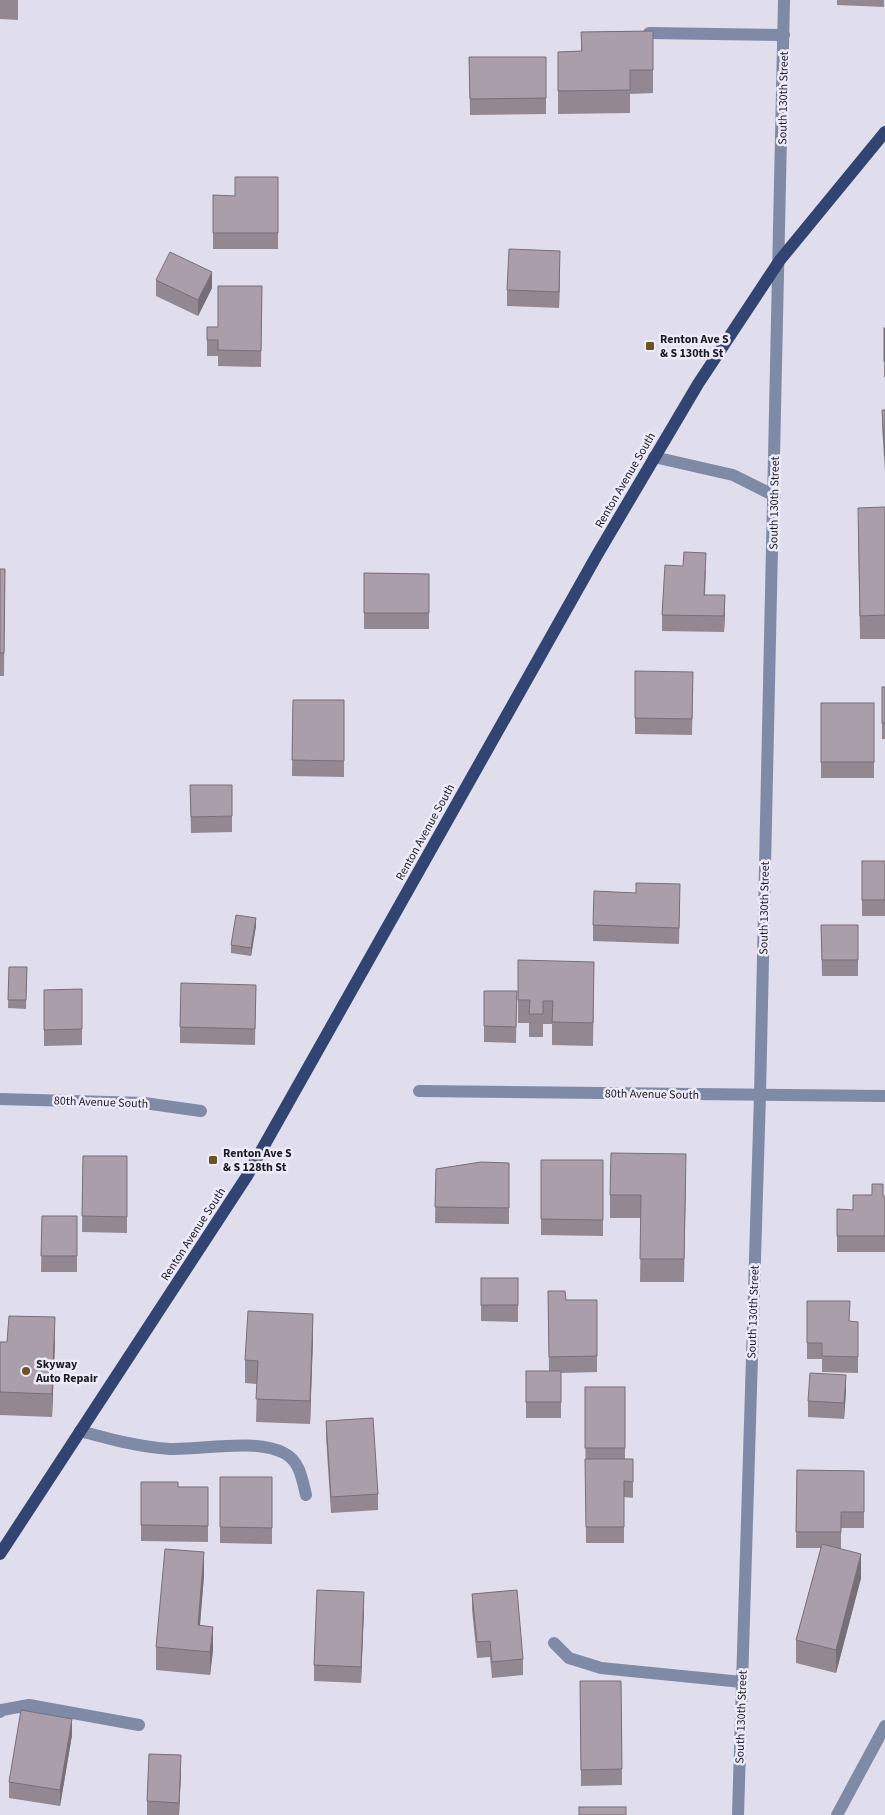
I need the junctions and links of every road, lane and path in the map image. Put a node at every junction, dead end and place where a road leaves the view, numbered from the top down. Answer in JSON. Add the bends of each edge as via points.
{"nodes":[{"id":1,"x":784,"y":0,"type":"edge"},
{"id":2,"x":649,"y":33,"type":"edge"},
{"id":3,"x":784,"y":35,"type":"junction"},
{"id":4,"x":885,"y":132,"type":"edge"},
{"id":5,"x":780,"y":260,"type":"junction"},
{"id":6,"x":654,"y":457,"type":"junction"},
{"id":7,"x":775,"y":496,"type":"junction"},
{"id":8,"x":419,"y":1091,"type":"dead end"},
{"id":9,"x":760,"y":1094,"type":"junction"},
{"id":10,"x":885,"y":1096,"type":"edge"},
{"id":11,"x":0,"y":1099,"type":"edge"},
{"id":12,"x":201,"y":1111,"type":"dead end"},
{"id":13,"x":80,"y":1431,"type":"junction"},
{"id":14,"x":306,"y":1495,"type":"dead end"},
{"id":15,"x":0,"y":1554,"type":"edge"},
{"id":16,"x":554,"y":1643,"type":"dead end"},
{"id":17,"x":742,"y":1682,"type":"junction"},
{"id":18,"x":0,"y":1712,"type":"edge"},
{"id":19,"x":139,"y":1725,"type":"dead end"},
{"id":20,"x":885,"y":1726,"type":"edge"},
{"id":21,"x":738,"y":1815,"type":"edge"},
{"id":22,"x":837,"y":1815,"type":"edge"}],
"edges":[{"from":1,"to":3,"type":"street","name":"South 130th Street"},
{"from":2,"to":3,"type":"street"},
{"from":3,"to":5,"type":"street","name":"South 130th Street"},
{"from":4,"to":5,"type":"main road","name":"Renton Avenue South"},
{"from":5,"to":6,"type":"main road","name":"Renton Avenue South"},
{"from":5,"to":7,"type":"street","name":"South 130th Street"},
{"from":6,"to":7,"type":"street","via":[[733,474]]},
{"from":6,"to":13,"type":"main road","name":"Renton Avenue South","via":[[247,1176]]},
{"from":7,"to":9,"type":"street","name":"South 130th Street"},
{"from":8,"to":9,"type":"street","name":"80th Avenue South"},
{"from":9,"to":10,"type":"street","name":"80th Avenue South"},
{"from":9,"to":17,"type":"street","name":"South 130th Street"},
{"from":11,"to":12,"type":"street","name":"80th Avenue South","via":[[144,1103]]},
{"from":13,"to":14,"type":"street","via":[[134,1445],[170,1448],[239,1446],[284,1453],[297,1464]]},
{"from":13,"to":15,"type":"main road","name":"Renton Avenue South"},
{"from":16,"to":17,"type":"street","via":[[569,1658],[601,1668]]},
{"from":17,"to":21,"type":"street","name":"South 130th Street"},
{"from":18,"to":19,"type":"street","via":[[29,1704]]},
{"from":20,"to":22,"type":"street"}]}
